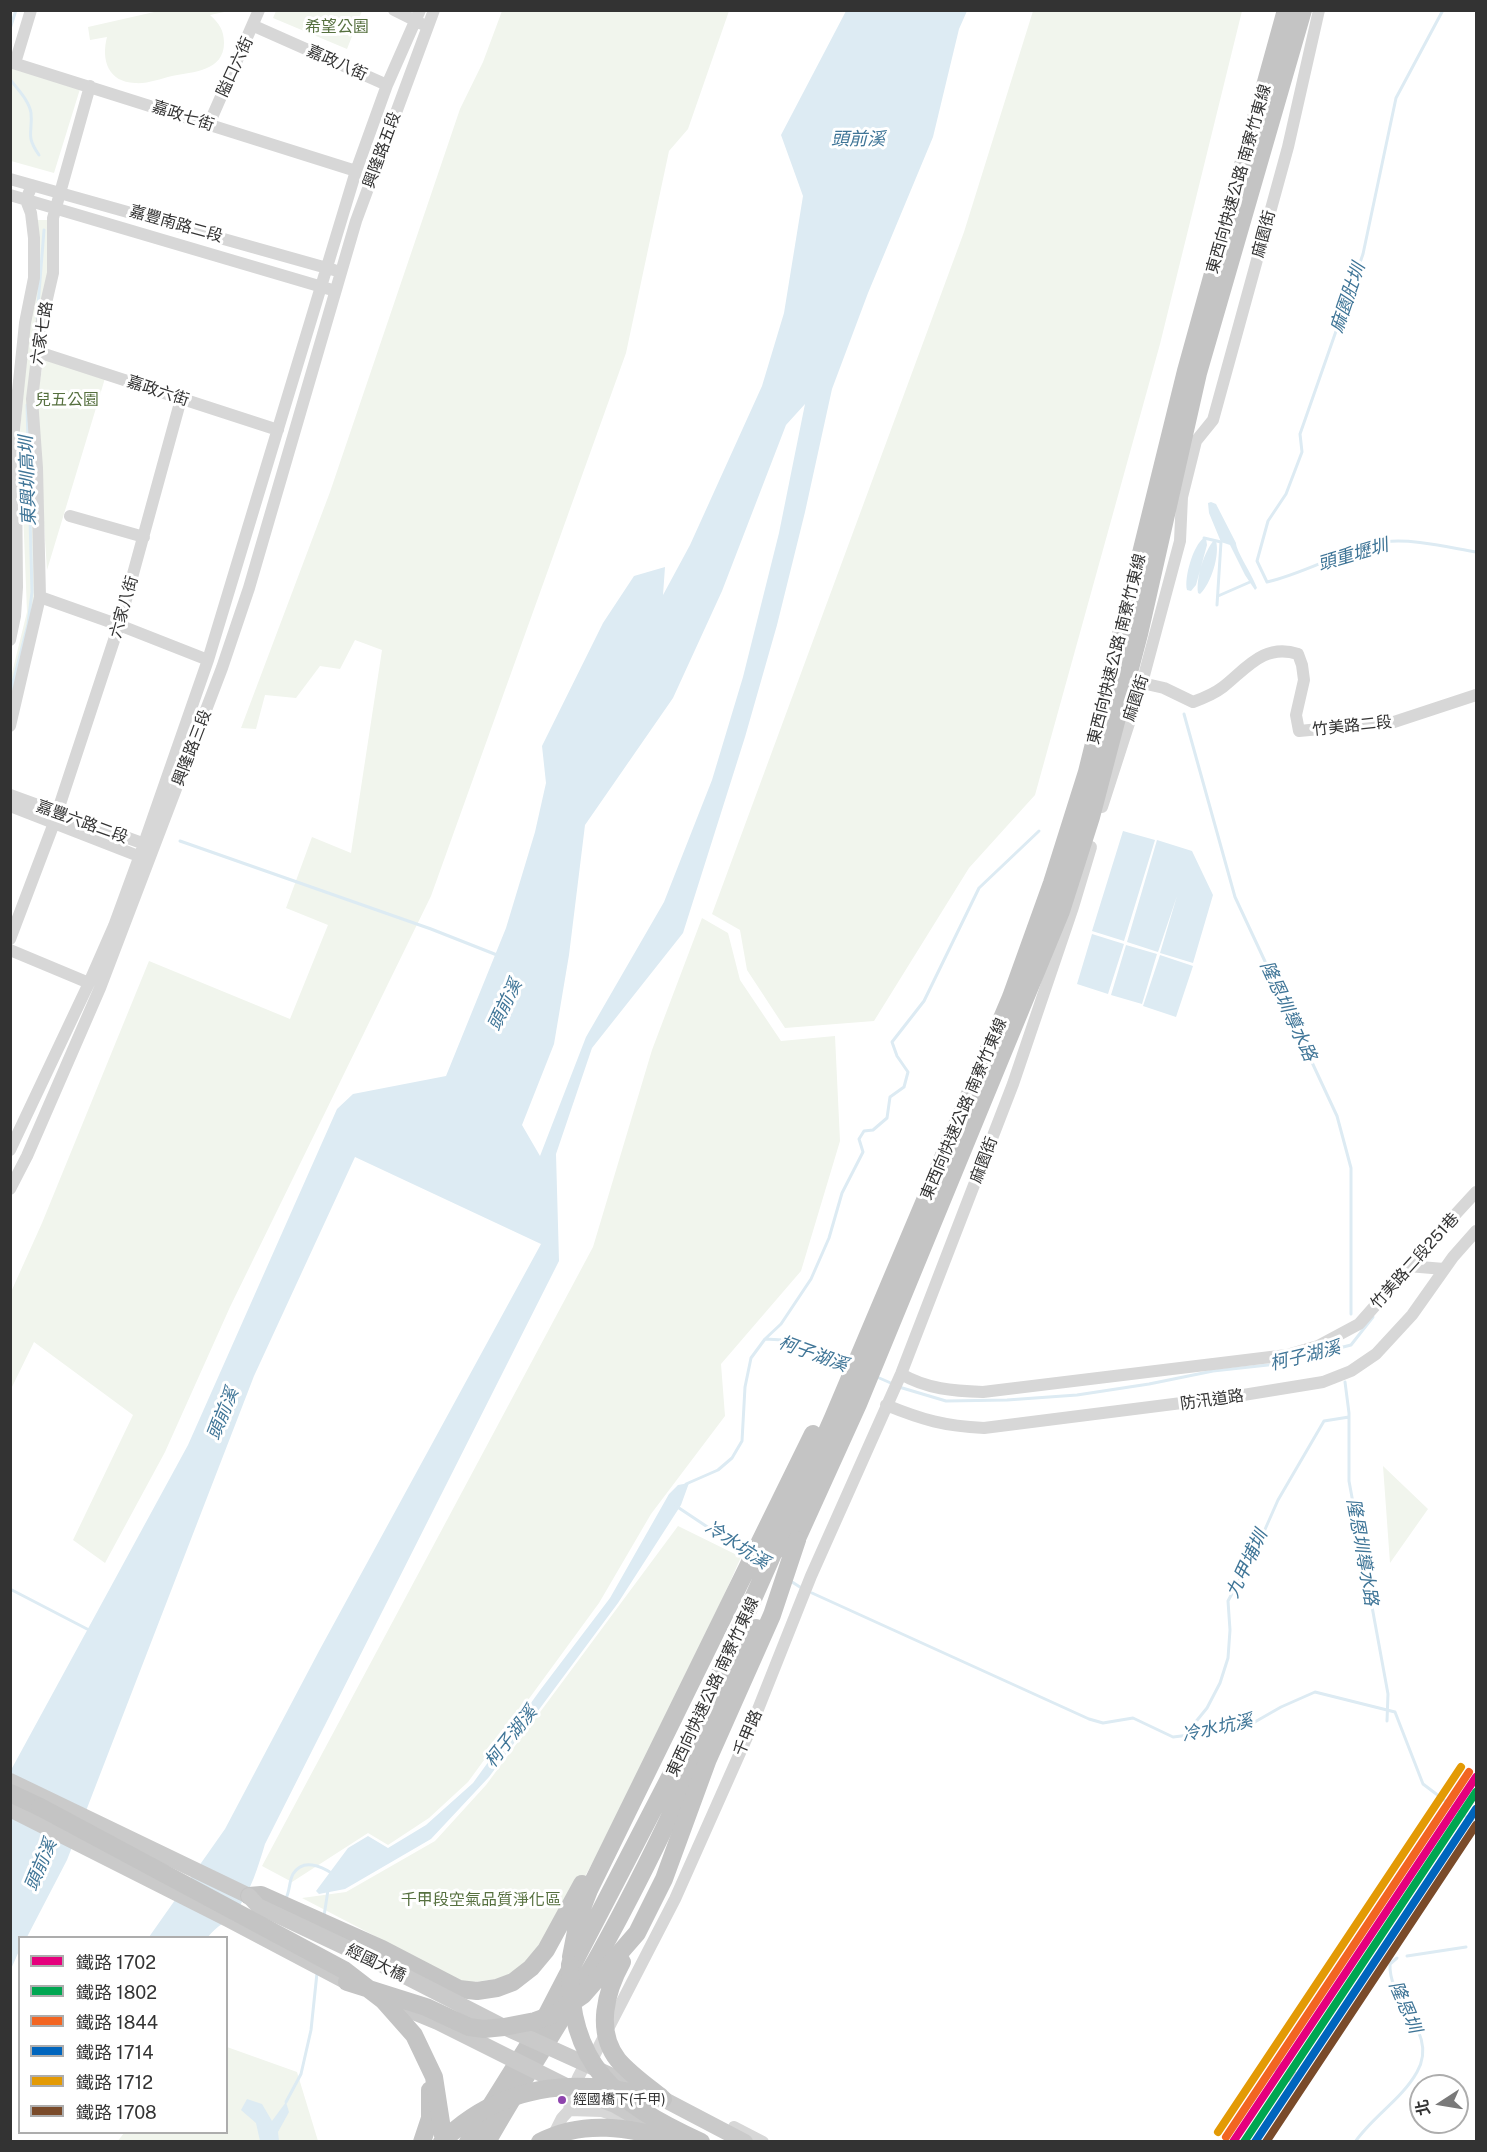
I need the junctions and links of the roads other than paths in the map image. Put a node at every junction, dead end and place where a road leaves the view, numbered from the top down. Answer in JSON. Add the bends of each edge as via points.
{"nodes":[{"id":1,"x":31,"y":10,"type":"edge"},
{"id":2,"x":259,"y":10,"type":"edge"},
{"id":3,"x":394,"y":10,"type":"edge"},
{"id":4,"x":434,"y":10,"type":"edge"},
{"id":5,"x":1286,"y":10,"type":"edge"},
{"id":6,"x":1303,"y":10,"type":"edge"},
{"id":7,"x":1319,"y":10,"type":"edge"},
{"id":8,"x":418,"y":16,"type":"edge"},
{"id":9,"x":254,"y":26,"type":"junction"},
{"id":10,"x":428,"y":27,"type":"junction"},
{"id":11,"x":13,"y":62,"type":"edge"},
{"id":12,"x":387,"y":85,"type":"junction"},
{"id":13,"x":90,"y":86,"type":"junction"},
{"id":14,"x":209,"y":124,"type":"junction"},
{"id":15,"x":356,"y":171,"type":"junction"},
{"id":16,"x":10,"y":178,"type":"edge"},
{"id":17,"x":32,"y":185,"type":"junction"},
{"id":18,"x":61,"y":191,"type":"junction"},
{"id":19,"x":10,"y":195,"type":"edge"},
{"id":20,"x":26,"y":200,"type":"junction"},
{"id":21,"x":56,"y":207,"type":"junction"},
{"id":22,"x":326,"y":267,"type":"junction"},
{"id":23,"x":341,"y":272,"type":"junction"},
{"id":24,"x":321,"y":286,"type":"junction"},
{"id":25,"x":336,"y":292,"type":"junction"},
{"id":26,"x":38,"y":352,"type":"junction"},
{"id":27,"x":1192,"y":372,"type":"junction"},
{"id":28,"x":182,"y":399,"type":"junction"},
{"id":29,"x":278,"y":430,"type":"junction"},
{"id":30,"x":13,"y":474,"type":"edge"},
{"id":31,"x":70,"y":516,"type":"dead end"},
{"id":32,"x":144,"y":537,"type":"junction"},
{"id":33,"x":14,"y":587,"type":"edge"},
{"id":34,"x":40,"y":597,"type":"junction"},
{"id":35,"x":119,"y":625,"type":"junction"},
{"id":36,"x":10,"y":640,"type":"edge"},
{"id":37,"x":208,"y":660,"type":"junction"},
{"id":38,"x":1142,"y":683,"type":"junction"},
{"id":39,"x":1476,"y":695,"type":"edge"},
{"id":40,"x":10,"y":726,"type":"edge"},
{"id":41,"x":10,"y":795,"type":"edge"},
{"id":42,"x":10,"y":806,"type":"edge"},
{"id":43,"x":56,"y":818,"type":"junction"},
{"id":44,"x":147,"y":852,"type":"junction"},
{"id":45,"x":10,"y":939,"type":"edge"},
{"id":46,"x":10,"y":950,"type":"edge"},
{"id":47,"x":89,"y":983,"type":"junction"},
{"id":48,"x":11,"y":1149,"type":"edge"},
{"id":49,"x":27,"y":1156,"type":"junction"},
{"id":50,"x":15,"y":1166,"type":"edge"},
{"id":51,"x":10,"y":1189,"type":"edge"},
{"id":52,"x":1476,"y":1191,"type":"edge"},
{"id":53,"x":1476,"y":1231,"type":"edge"},
{"id":54,"x":1408,"y":1266,"type":"junction"},
{"id":55,"x":1444,"y":1269,"type":"junction"},
{"id":56,"x":886,"y":1293,"type":"junction"},
{"id":57,"x":901,"y":1374,"type":"junction"},
{"id":58,"x":886,"y":1405,"type":"junction"},
{"id":59,"x":797,"y":1540,"type":"junction"},
{"id":60,"x":704,"y":1726,"type":"junction"},
{"id":61,"x":10,"y":1781,"type":"edge"},
{"id":62,"x":10,"y":1793,"type":"edge"},
{"id":63,"x":632,"y":1800,"type":"junction"},
{"id":64,"x":10,"y":1809,"type":"edge"},
{"id":65,"x":249,"y":1896,"type":"junction"},
{"id":66,"x":637,"y":1933,"type":"junction"},
{"id":67,"x":347,"y":1982,"type":"junction"},
{"id":68,"x":504,"y":2027,"type":"junction"},
{"id":69,"x":595,"y":2054,"type":"junction"},
{"id":70,"x":634,"y":2080,"type":"junction"},
{"id":71,"x":570,"y":2088,"type":"junction"},
{"id":72,"x":663,"y":2099,"type":"junction"},
{"id":73,"x":569,"y":2110,"type":"junction"},
{"id":74,"x":620,"y":2117,"type":"junction"},
{"id":75,"x":682,"y":2141,"type":"edge"},
{"id":76,"x":422,"y":2142,"type":"edge"},
{"id":77,"x":443,"y":2142,"type":"edge"},
{"id":78,"x":468,"y":2142,"type":"edge"},
{"id":79,"x":487,"y":2142,"type":"edge"},
{"id":80,"x":540,"y":2142,"type":"edge"},
{"id":81,"x":550,"y":2142,"type":"edge"},
{"id":82,"x":701,"y":2142,"type":"edge"},
{"id":83,"x":745,"y":2142,"type":"edge"},
{"id":84,"x":763,"y":2142,"type":"edge"}],
"edges":[{"from":1,"to":11,"type":"street"},
{"from":2,"to":9,"type":"street","name":"隘口六街"},
{"from":3,"to":8,"type":"street"},
{"from":4,"to":10,"type":"street","name":"興隆路五段"},
{"from":5,"to":27,"type":"highway","name":"東西向快速公路 南寮竹東線"},
{"from":6,"to":27,"type":"highway","name":"東西向快速公路 南寮竹東線"},
{"from":7,"to":38,"type":"street","name":"麻園街","via":[[1288,147],[1213,420],[1196,441],[1182,497],[1180,541]]},
{"from":8,"to":10,"type":"street"},
{"from":8,"to":12,"type":"street","name":"興隆路五段"},
{"from":9,"to":12,"type":"street","name":"嘉政八街"},
{"from":9,"to":14,"type":"street","name":"隘口六街"},
{"from":10,"to":23,"type":"street","name":"興隆路五段"},
{"from":11,"to":13,"type":"street","name":"嘉政七街"},
{"from":12,"to":15,"type":"street","name":"興隆路五段"},
{"from":13,"to":14,"type":"street","name":"嘉政七街"},
{"from":13,"to":18,"type":"street","name":"六家七路"},
{"from":14,"to":15,"type":"street","name":"嘉政七街"},
{"from":15,"to":22,"type":"street","name":"興隆路五段"},
{"from":16,"to":17,"type":"street","name":"嘉豐南路二段"},
{"from":17,"to":18,"type":"street","name":"嘉豐南路二段"},
{"from":17,"to":20,"type":"street"},
{"from":18,"to":21,"type":"street","name":"六家七路"},
{"from":18,"to":22,"type":"street","name":"嘉豐南路二段"},
{"from":19,"to":20,"type":"street","name":"嘉豐南路二段"},
{"from":20,"to":21,"type":"street","name":"嘉豐南路二段"},
{"from":20,"to":30,"type":"street","name":"六家七路","via":[[34,238],[34,278],[16,403]]},
{"from":21,"to":24,"type":"street","name":"嘉豐南路二段"},
{"from":21,"to":26,"type":"street","name":"六家七路","via":[[53,273]]},
{"from":22,"to":23,"type":"street","name":"嘉豐南路二段"},
{"from":22,"to":24,"type":"street","name":"興隆路五段"},
{"from":23,"to":25,"type":"street","name":"興隆路五段"},
{"from":24,"to":25,"type":"street","name":"嘉豐南路二段"},
{"from":24,"to":29,"type":"street","name":"興隆路三段"},
{"from":25,"to":44,"type":"street","name":"興隆路三段","via":[[222,668]]},
{"from":26,"to":28,"type":"street","name":"嘉政六街"},
{"from":26,"to":34,"type":"street","name":"六家七路","via":[[32,399]]},
{"from":27,"to":56,"type":"highway","name":"東西向快速公路 南寮竹東線","via":[[1087,772],[1052,883],[1011,997]]},
{"from":27,"to":59,"type":"highway","name":"東西向快速公路 南寮竹東線","via":[[1139,634],[1091,817],[1061,911],[858,1404]]},
{"from":28,"to":29,"type":"street","name":"嘉政六街"},
{"from":28,"to":32,"type":"street","name":"六家八街"},
{"from":29,"to":37,"type":"street","name":"興隆路三段"},
{"from":30,"to":33,"type":"street","name":"六家七路"},
{"from":31,"to":32,"type":"street"},
{"from":32,"to":35,"type":"street","name":"六家八街"},
{"from":33,"to":36,"type":"street","name":"六家七路"},
{"from":34,"to":35,"type":"street"},
{"from":34,"to":40,"type":"street","name":"六家七路"},
{"from":35,"to":37,"type":"street"},
{"from":35,"to":43,"type":"street","name":"六家八街"},
{"from":37,"to":44,"type":"street","name":"興隆路三段"},
{"from":38,"to":39,"type":"street","name":"竹美路二段","via":[[1193,702],[1224,686],[1254,660],[1286,650],[1298,654],[1302,664],[1304,680],[1296,715],[1299,731],[1394,722]]},
{"from":38,"to":57,"type":"street","name":"麻園街","via":[[1013,1084]]},
{"from":41,"to":43,"type":"street","name":"嘉豐六路二段"},
{"from":42,"to":43,"type":"street","name":"嘉豐六路二段"},
{"from":43,"to":44,"type":"street","name":"嘉豐六路二段"},
{"from":43,"to":45,"type":"street","name":"六家八街"},
{"from":44,"to":47,"type":"street","name":"興隆路三段"},
{"from":44,"to":49,"type":"street","name":"興隆路三段","via":[[100,988]]},
{"from":46,"to":47,"type":"street"},
{"from":47,"to":48,"type":"street","name":"興隆路三段"},
{"from":48,"to":49,"type":"street"},
{"from":49,"to":50,"type":"street","name":"興隆路三段"},
{"from":50,"to":51,"type":"street","name":"興隆路三段"},
{"from":52,"to":54,"type":"street","name":"竹美路二段251巷"},
{"from":53,"to":55,"type":"street","name":"防汛道路"},
{"from":54,"to":55,"type":"street"},
{"from":54,"to":57,"type":"street","name":"竹美路二段251巷","via":[[1359,1324],[1318,1346],[1287,1355],[982,1392],[948,1391],[917,1383]]},
{"from":55,"to":58,"type":"street","name":"防汛道路","via":[[1412,1315],[1376,1354],[1351,1371],[1323,1382],[984,1428],[949,1426]]},
{"from":56,"to":60,"type":"highway","name":"東西向快速公路 南寮竹東線"},
{"from":56,"to":63,"type":"highway"},
{"from":57,"to":58,"type":"street","name":"麻園街"},
{"from":58,"to":69,"type":"street","name":"千甲路","via":[[675,1899]]},
{"from":59,"to":60,"type":"highway","name":"東西向快速公路 南寮竹東線","bridge":true},
{"from":59,"to":66,"type":"highway","bridge":true,"via":[[772,1615],[708,1759],[664,1879]]},
{"from":60,"to":78,"type":"highway","name":"東西向快速公路 南寮竹東線","via":[[543,2022]]},
{"from":60,"to":79,"type":"highway","name":"東西向快速公路 南寮竹東線","via":[[600,1952]]},
{"from":61,"to":65,"type":"main road","name":"經國大橋"},
{"from":62,"to":77,"type":"highway","bridge":true,"via":[[344,1970],[383,2000],[414,2035],[434,2077]]},
{"from":63,"to":65,"type":"highway","via":[[546,1950],[513,1982],[496,1988],[459,1989],[382,1949],[261,1895]]},
{"from":63,"to":82,"type":"highway","bridge":true,"via":[[579,1916],[570,1964],[573,2011],[590,2060],[609,2085],[654,2119]]},
{"from":64,"to":67,"type":"main road","name":"經國大橋"},
{"from":65,"to":68,"type":"main road","name":"經國大橋","bridge":true,"via":[[258,1906]]},
{"from":66,"to":68,"type":"highway","bridge":true,"via":[[583,1995],[546,2017]]},
{"from":66,"to":72,"type":"highway","bridge":true,"via":[[613,1979],[605,2020],[618,2060]]},
{"from":67,"to":68,"type":"highway","bridge":true,"via":[[426,2007],[469,2028]]},
{"from":67,"to":71,"type":"main road","name":"經國大橋","bridge":true},
{"from":67,"to":76,"type":"highway","via":[[382,2011],[417,2055],[428,2078],[430,2118]]},
{"from":68,"to":72,"type":"main road","name":"經國大橋","bridge":true},
{"from":69,"to":70,"type":"street","via":[[606,2065]]},
{"from":69,"to":73,"type":"street","name":"千甲路","via":[[584,2065],[571,2093]]},
{"from":70,"to":74,"type":"street","via":[[638,2092],[630,2111]]},
{"from":70,"to":84,"type":"street"},
{"from":71,"to":72,"type":"highway","bridge":true,"via":[[603,2088]]},
{"from":71,"to":75,"type":"main road","name":"經國大橋","bridge":true,"via":[[615,2105]]},
{"from":71,"to":77,"type":"highway","bridge":true,"via":[[548,2087],[510,2097],[455,2128]]},
{"from":72,"to":83,"type":"main road","name":"經國大橋","bridge":true},
{"from":73,"to":74,"type":"street","via":[[602,2111]]},
{"from":73,"to":81,"type":"street","name":"千甲路"},
{"from":74,"to":75,"type":"street"},
{"from":75,"to":80,"type":"highway","bridge":true,"via":[[622,2127],[596,2127],[550,2136]]}]}
